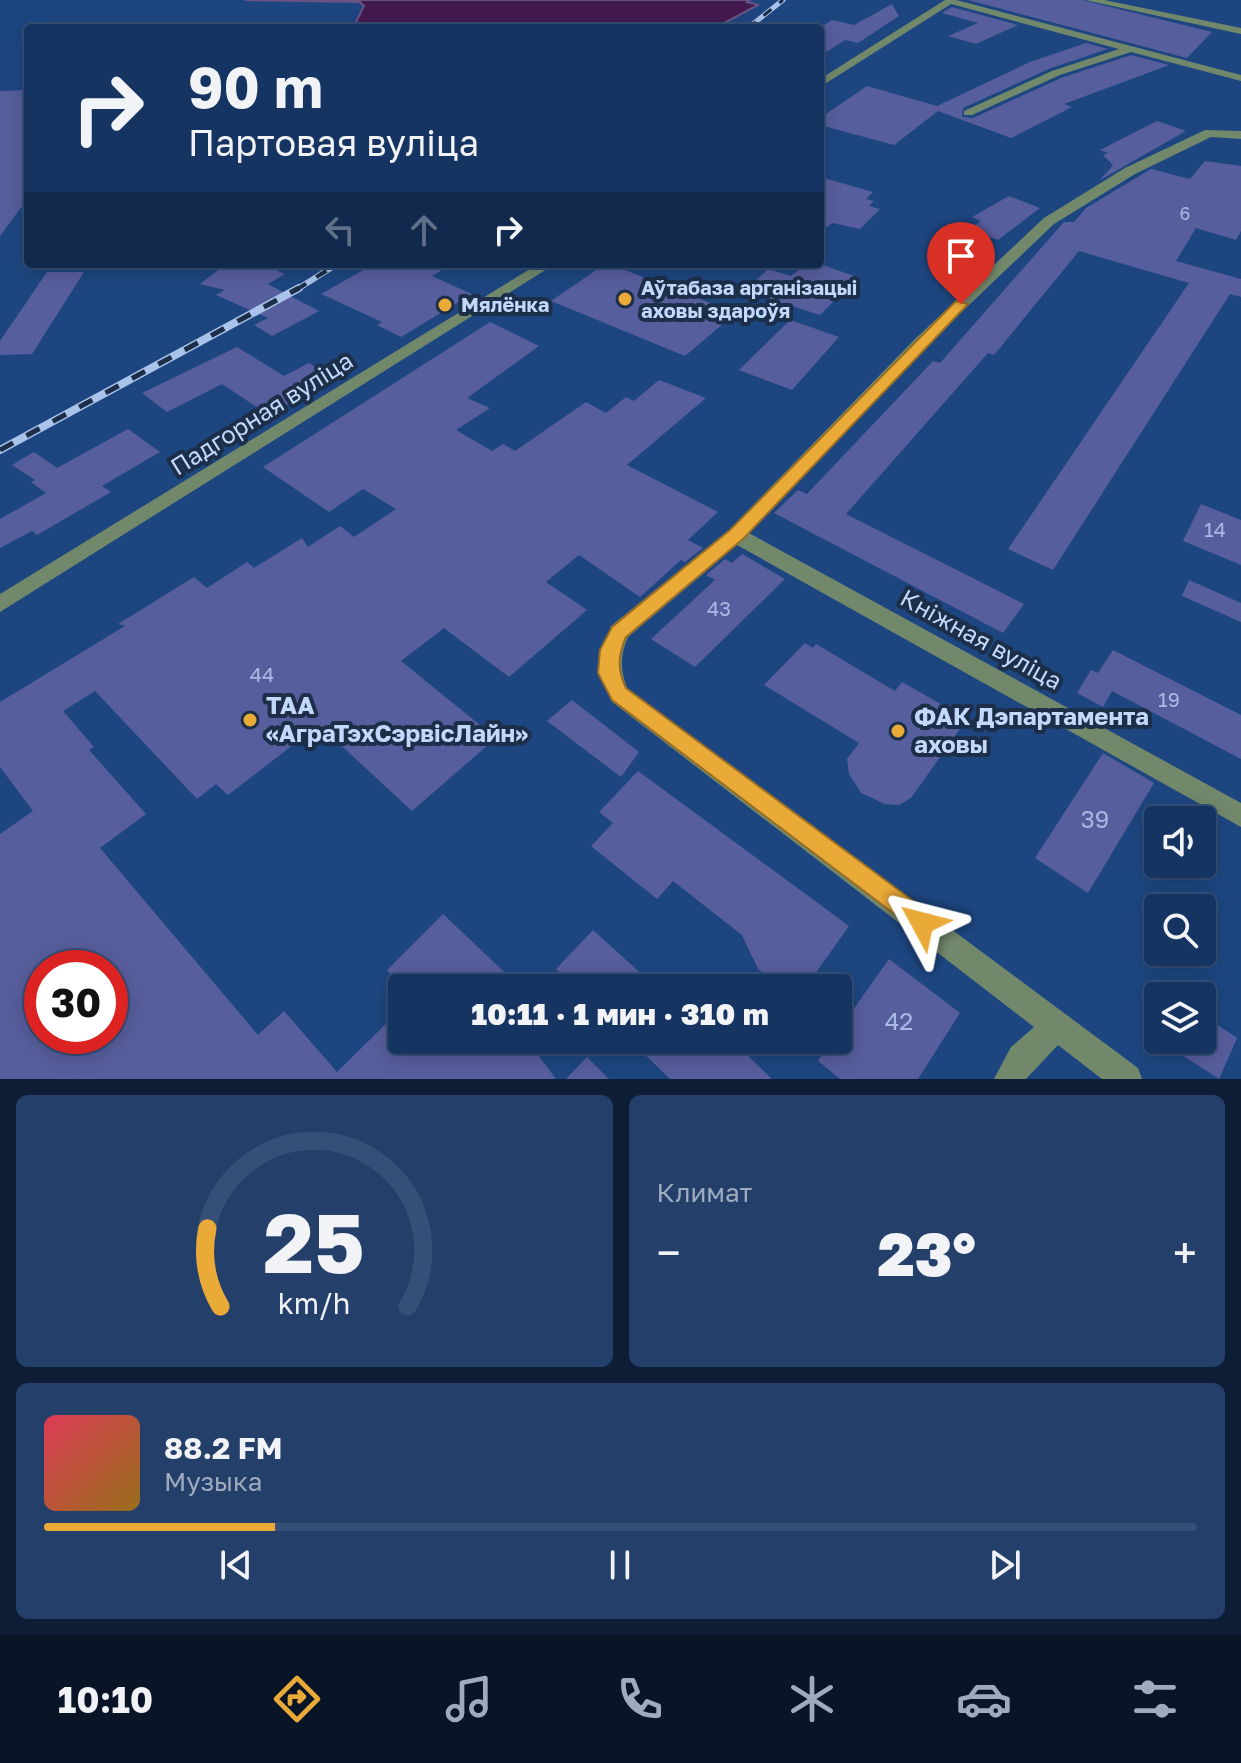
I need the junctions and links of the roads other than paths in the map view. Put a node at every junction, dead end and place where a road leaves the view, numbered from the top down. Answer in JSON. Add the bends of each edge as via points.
{"nodes":[{"id":1,"x":950,"y":0,"type":"edge"},
{"id":2,"x":1090,"y":0,"type":"edge"},
{"id":3,"x":1241,"y":31,"type":"edge"},
{"id":4,"x":1130,"y":49,"type":"junction"},
{"id":5,"x":1241,"y":78,"type":"edge"},
{"id":6,"x":824,"y":81,"type":"edge"},
{"id":7,"x":968,"y":113,"type":"dead end"},
{"id":8,"x":1239,"y":134,"type":"edge"},
{"id":9,"x":542,"y":268,"type":"edge"},
{"id":10,"x":736,"y":535,"type":"junction"},
{"id":11,"x":0,"y":604,"type":"edge"},
{"id":12,"x":1241,"y":816,"type":"edge"},
{"id":13,"x":1056,"y":1027,"type":"junction"},
{"id":14,"x":1009,"y":1079,"type":"edge"},
{"id":15,"x":1127,"y":1079,"type":"edge"}],
"edges":[{"from":1,"to":4,"type":"street"},
{"from":1,"to":6,"type":"street"},
{"from":2,"to":3,"type":"street"},
{"from":4,"to":5,"type":"street"},
{"from":4,"to":7,"type":"street","via":[[1056,73]]},
{"from":8,"to":10,"type":"street","via":[[1209,133],[1130,171],[1049,221],[920,343]]},
{"from":9,"to":11,"type":"street","name":"Падгорная вуліца"},
{"from":10,"to":12,"type":"street","name":"Кніжная вуліца"},
{"from":10,"to":13,"type":"street","via":[[619,632],[610,650],[609,673],[619,694]]},
{"from":13,"to":14,"type":"street","via":[[1022,1058]]},
{"from":13,"to":15,"type":"street"}]}
